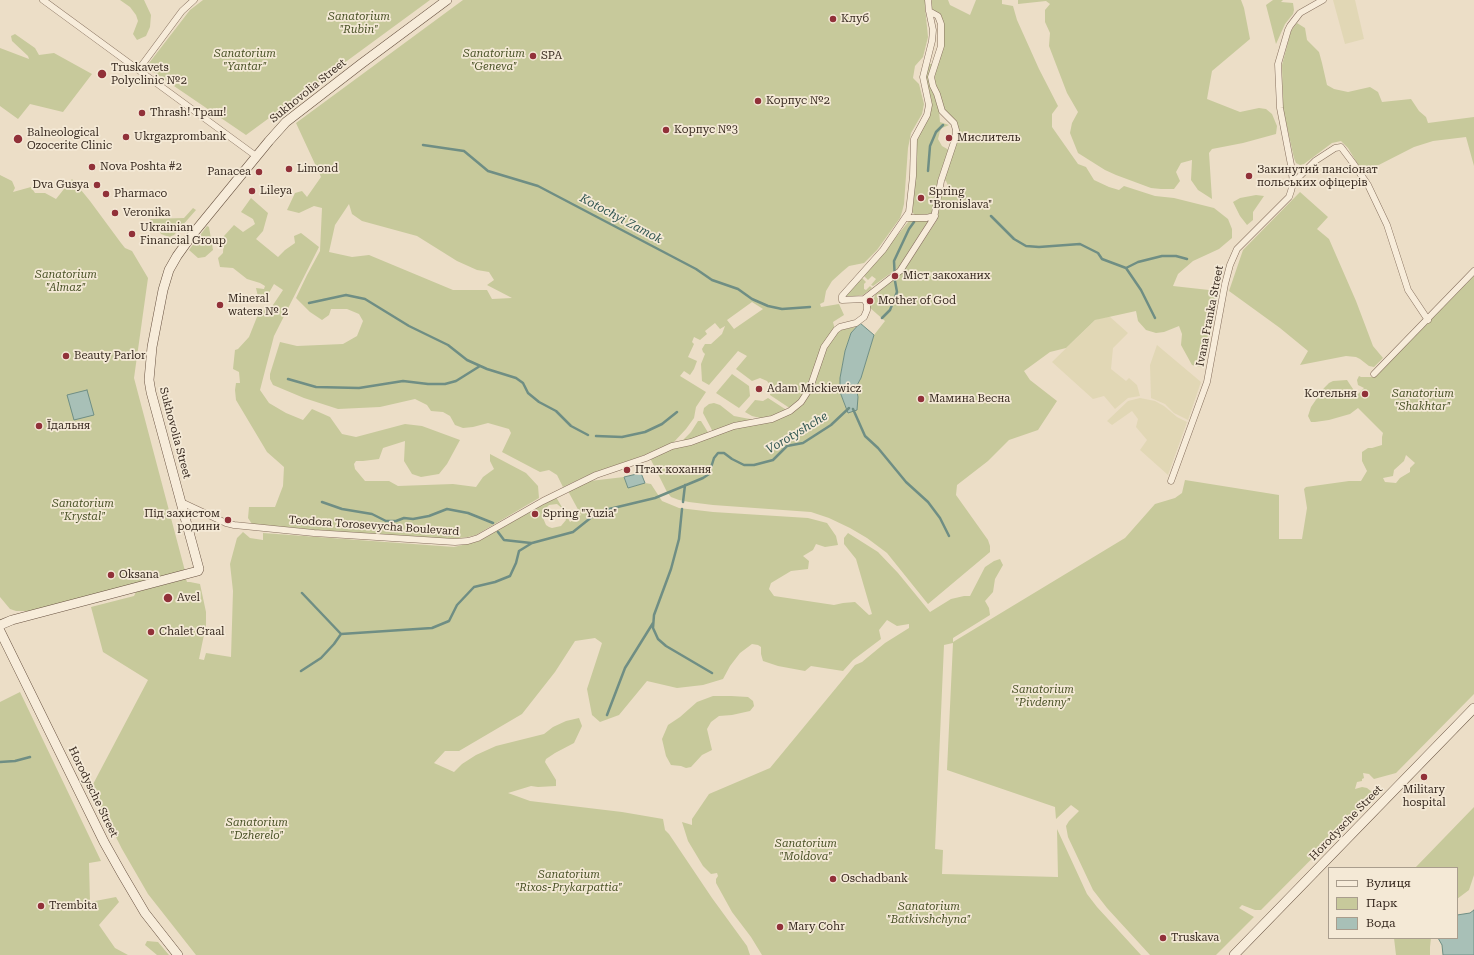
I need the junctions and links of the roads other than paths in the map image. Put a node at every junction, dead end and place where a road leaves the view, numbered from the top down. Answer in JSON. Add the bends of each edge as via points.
{"nodes":[{"id":1,"x":43,"y":0,"type":"edge"},
{"id":2,"x":194,"y":0,"type":"edge"},
{"id":3,"x":447,"y":0,"type":"edge"},
{"id":4,"x":928,"y":0,"type":"edge"},
{"id":5,"x":1323,"y":0,"type":"edge"},
{"id":6,"x":929,"y":11,"type":"junction"},
{"id":7,"x":139,"y":69,"type":"junction"},
{"id":8,"x":256,"y":156,"type":"junction"},
{"id":9,"x":1293,"y":183,"type":"junction"},
{"id":10,"x":935,"y":216,"type":"junction"},
{"id":11,"x":906,"y":218,"type":"junction"},
{"id":12,"x":1474,"y":271,"type":"edge"},
{"id":13,"x":864,"y":299,"type":"junction"},
{"id":14,"x":1428,"y":320,"type":"junction"},
{"id":15,"x":1374,"y":374,"type":"dead end"},
{"id":16,"x":1171,"y":481,"type":"dead end"},
{"id":17,"x":181,"y":502,"type":"junction"},
{"id":18,"x":0,"y":624,"type":"edge"},
{"id":19,"x":0,"y":631,"type":"edge"},
{"id":20,"x":1474,"y":708,"type":"edge"},
{"id":21,"x":178,"y":955,"type":"edge"},
{"id":22,"x":1234,"y":955,"type":"edge"}],
"edges":[{"from":1,"to":7,"type":"street"},
{"from":2,"to":7,"type":"street","via":[[182,11]]},
{"from":3,"to":8,"type":"street","name":"Sukhovolia Street","via":[[296,114],[276,132]]},
{"from":4,"to":6,"type":"street"},
{"from":5,"to":9,"type":"street","via":[[1300,13],[1290,26],[1278,64],[1280,108]]},
{"from":6,"to":10,"type":"street","via":[[938,16],[941,24],[940,46],[931,78],[942,111],[954,123],[956,130],[941,181]]},
{"from":6,"to":11,"type":"street","via":[[933,30],[923,77],[929,105],[927,115],[914,139],[913,176]]},
{"from":7,"to":8,"type":"street"},
{"from":8,"to":17,"type":"street","name":"Sukhovolia Street","via":[[177,256],[169,270],[163,290],[149,368],[151,392]]},
{"from":9,"to":14,"type":"street","via":[[1315,161],[1340,147],[1368,185],[1387,225],[1408,290]]},
{"from":9,"to":16,"type":"street","name":"Ivana Franka Street","via":[[1289,197],[1237,249],[1230,265],[1207,382]]},
{"from":10,"to":11,"type":"street"},
{"from":10,"to":13,"type":"street","via":[[900,271]]},
{"from":11,"to":13,"type":"street","via":[[883,250],[842,296],[844,300]]},
{"from":12,"to":14,"type":"street"},
{"from":13,"to":17,"type":"street","name":"Teodora Torosevycha Boulevard","via":[[867,304],[864,317],[856,323],[836,330],[824,347],[810,388],[801,402],[790,411],[772,419],[734,426],[691,442],[672,446],[596,475],[559,492],[478,538],[455,542],[234,525]]},
{"from":14,"to":15,"type":"street"},
{"from":17,"to":18,"type":"street","name":"Sukhovolia Street","via":[[199,569],[196,572]]},
{"from":19,"to":21,"type":"street","name":"Horodysche Street","via":[[104,842],[145,913]]},
{"from":20,"to":22,"type":"street","name":"Horodysche Street"}]}
